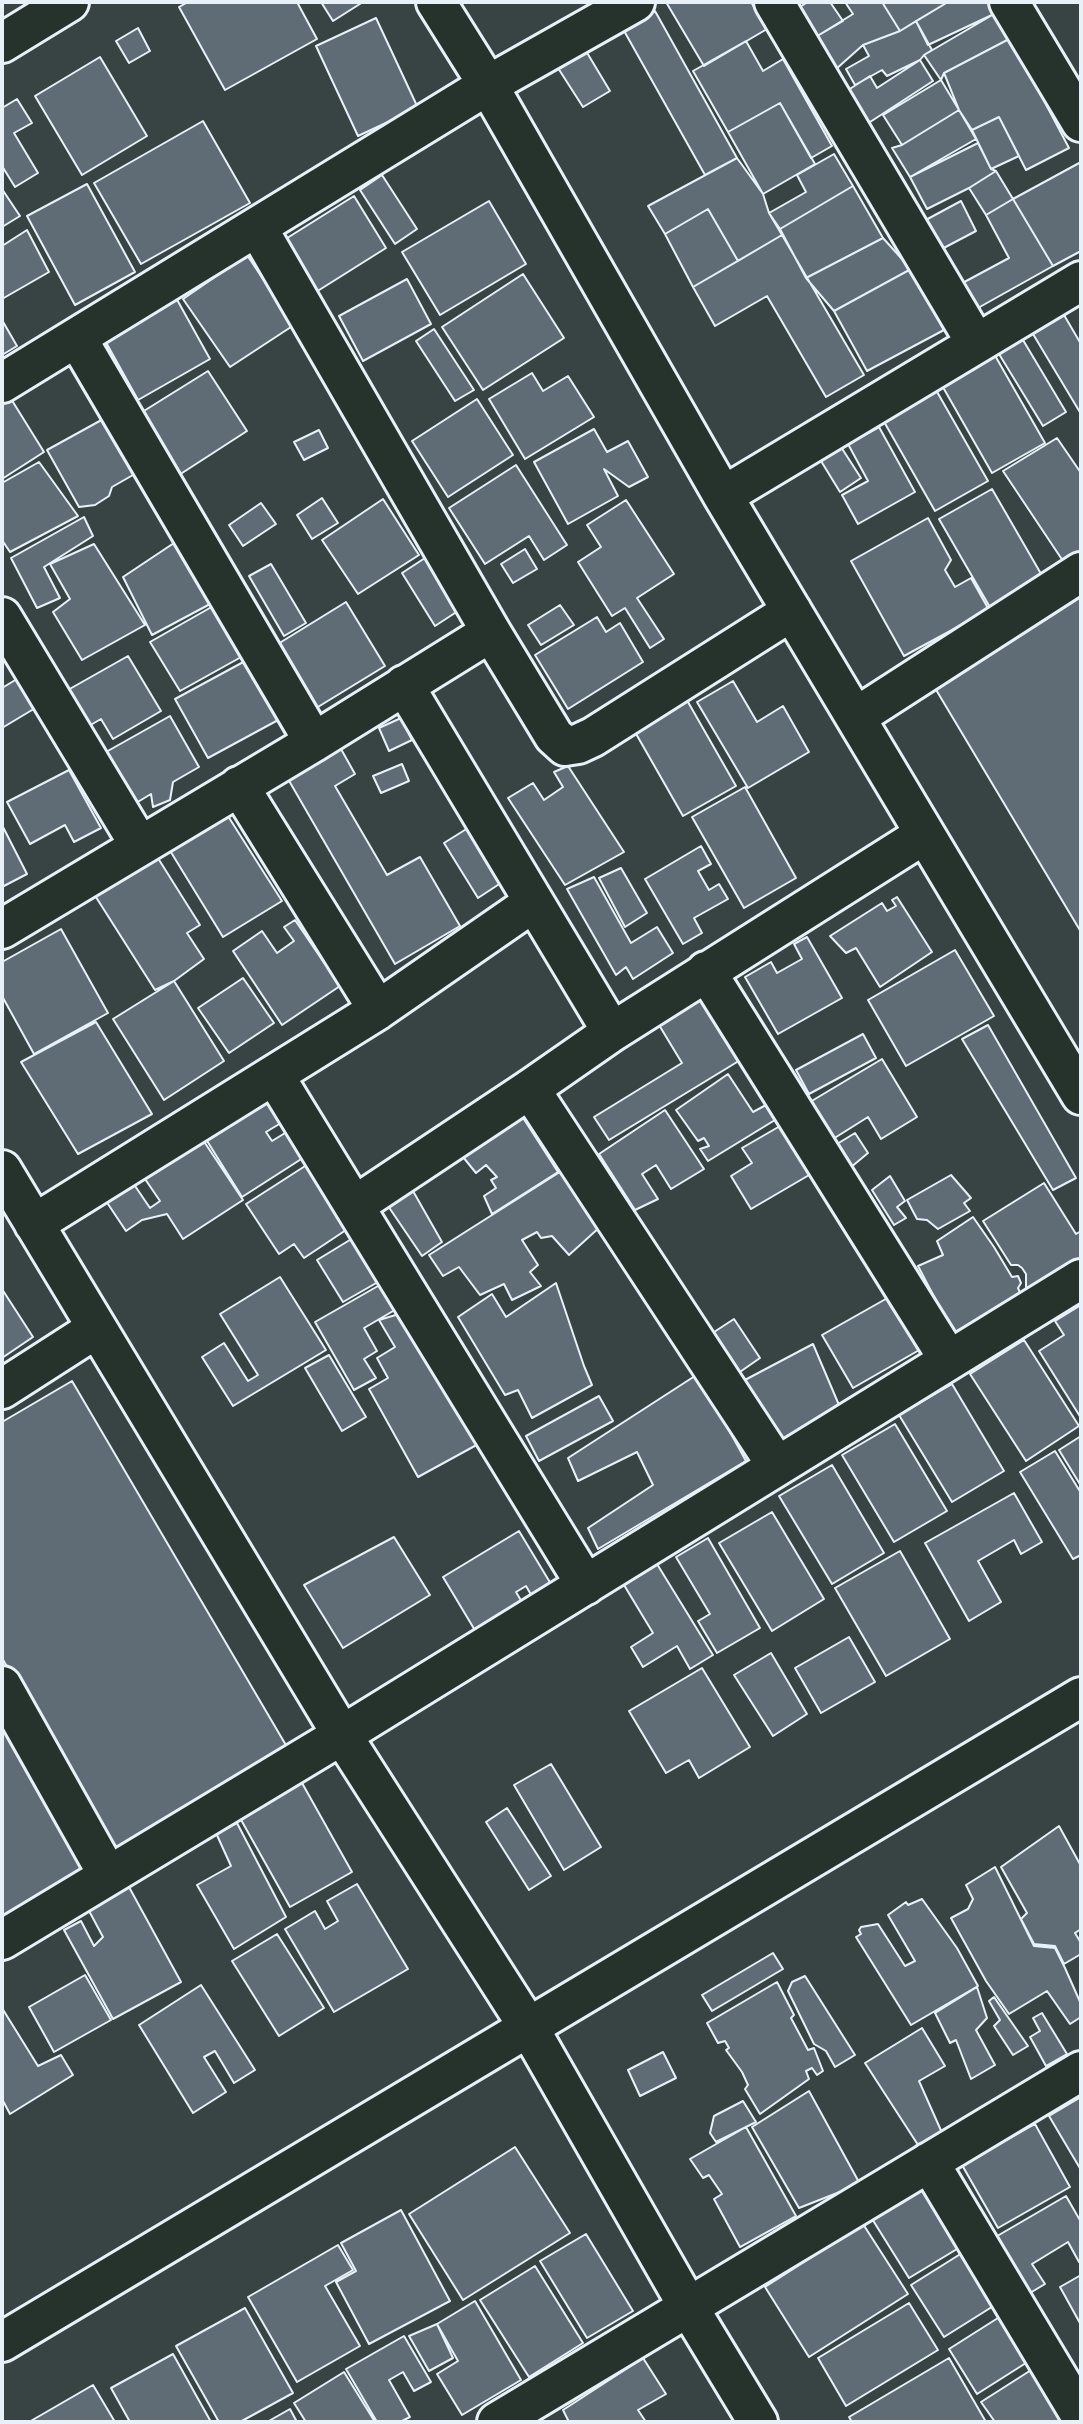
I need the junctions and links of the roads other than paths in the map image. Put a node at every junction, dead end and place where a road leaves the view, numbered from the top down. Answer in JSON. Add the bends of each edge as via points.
{"nodes":[{"id":1,"x":436,"y":2,"type":"edge"},
{"id":2,"x":635,"y":2,"type":"edge"},
{"id":3,"x":774,"y":2,"type":"edge"},
{"id":4,"x":1009,"y":2,"type":"edge"},
{"id":5,"x":53,"y":6,"type":"edge"},
{"id":6,"x":2,"y":43,"type":"edge"},
{"id":7,"x":488,"y":85,"type":"junction"},
{"id":8,"x":1081,"y":122,"type":"edge"},
{"id":9,"x":257,"y":227,"type":"junction"},
{"id":10,"x":1077,"y":293,"type":"edge"},
{"id":11,"x":77,"y":338,"type":"junction"},
{"id":12,"x":976,"y":342,"type":"junction"},
{"id":13,"x":2,"y":383,"type":"edge"},
{"id":14,"x":723,"y":496,"type":"junction"},
{"id":15,"x":1081,"y":572,"type":"edge"},
{"id":16,"x":792,"y":611,"type":"junction"},
{"id":17,"x":2,"y":617,"type":"edge"},
{"id":18,"x":491,"y":632,"type":"junction"},
{"id":19,"x":404,"y":685,"type":"junction"},
{"id":20,"x":856,"y":717,"type":"junction"},
{"id":21,"x":314,"y":741,"type":"junction"},
{"id":22,"x":239,"y":786,"type":"junction"},
{"id":23,"x":925,"y":834,"type":"junction"},
{"id":24,"x":140,"y":846,"type":"junction"},
{"id":25,"x":534,"y":902,"type":"junction"},
{"id":26,"x":2,"y":929,"type":"edge"},
{"id":27,"x":706,"y":971,"type":"junction"},
{"id":28,"x":378,"y":1010,"type":"junction"},
{"id":29,"x":612,"y":1032,"type":"junction"},
{"id":30,"x":274,"y":1075,"type":"junction"},
{"id":31,"x":530,"y":1089,"type":"junction"},
{"id":32,"x":1081,"y":1095,"type":"edge"},
{"id":33,"x":2,"y":1170,"type":"edge"},
{"id":34,"x":354,"y":1206,"type":"junction"},
{"id":35,"x":34,"y":1224,"type":"junction"},
{"id":36,"x":1081,"y":1279,"type":"edge"},
{"id":37,"x":97,"y":1328,"type":"junction"},
{"id":38,"x":949,"y":1360,"type":"junction"},
{"id":39,"x":2,"y":1389,"type":"edge"},
{"id":40,"x":777,"y":1466,"type":"junction"},
{"id":41,"x":586,"y":1584,"type":"junction"},
{"id":42,"x":2,"y":1686,"type":"edge"},
{"id":43,"x":1081,"y":1697,"type":"edge"},
{"id":44,"x":342,"y":1735,"type":"junction"},
{"id":45,"x":108,"y":1875,"type":"junction"},
{"id":46,"x":2,"y":1940,"type":"edge"},
{"id":47,"x":528,"y":2028,"type":"junction"},
{"id":48,"x":1081,"y":2071,"type":"edge"},
{"id":49,"x":929,"y":2162,"type":"junction"},
{"id":50,"x":689,"y":2308,"type":"junction"},
{"id":51,"x":2,"y":2342,"type":"edge"},
{"id":52,"x":1081,"y":2416,"type":"edge"},
{"id":53,"x":497,"y":2422,"type":"edge"},
{"id":54,"x":758,"y":2422,"type":"edge"}],
"edges":[{"from":1,"to":7,"type":"street"},
{"from":2,"to":7,"type":"street"},
{"from":3,"to":12,"type":"street"},
{"from":4,"to":8,"type":"street"},
{"from":5,"to":6,"type":"street"},
{"from":7,"to":9,"type":"street"},
{"from":7,"to":14,"type":"street"},
{"from":9,"to":11,"type":"street"},
{"from":9,"to":18,"type":"street"},
{"from":10,"to":12,"type":"street"},
{"from":11,"to":13,"type":"street"},
{"from":11,"to":21,"type":"street"},
{"from":12,"to":14,"type":"street"},
{"from":14,"to":16,"type":"street"},
{"from":15,"to":20,"type":"street"},
{"from":16,"to":18,"type":"street","via":[[593,737],[565,746],[554,736]]},
{"from":16,"to":20,"type":"street"},
{"from":17,"to":24,"type":"street"},
{"from":18,"to":19,"type":"street"},
{"from":19,"to":21,"type":"street"},
{"from":19,"to":25,"type":"street"},
{"from":20,"to":23,"type":"street"},
{"from":21,"to":22,"type":"street"},
{"from":22,"to":24,"type":"street"},
{"from":22,"to":28,"type":"street"},
{"from":23,"to":27,"type":"street"},
{"from":23,"to":32,"type":"street"},
{"from":24,"to":26,"type":"street"},
{"from":25,"to":28,"type":"street"},
{"from":25,"to":29,"type":"street"},
{"from":27,"to":29,"type":"street"},
{"from":27,"to":38,"type":"street"},
{"from":28,"to":30,"type":"street"},
{"from":29,"to":31,"type":"street"},
{"from":30,"to":34,"type":"street"},
{"from":30,"to":35,"type":"street"},
{"from":31,"to":34,"type":"street"},
{"from":31,"to":40,"type":"street"},
{"from":33,"to":35,"type":"street"},
{"from":34,"to":41,"type":"street"},
{"from":35,"to":37,"type":"street"},
{"from":36,"to":38,"type":"street"},
{"from":37,"to":39,"type":"street"},
{"from":37,"to":44,"type":"street"},
{"from":38,"to":40,"type":"street"},
{"from":40,"to":41,"type":"street"},
{"from":41,"to":44,"type":"street"},
{"from":42,"to":45,"type":"street"},
{"from":43,"to":47,"type":"street"},
{"from":44,"to":45,"type":"street"},
{"from":44,"to":47,"type":"street"},
{"from":45,"to":46,"type":"street"},
{"from":47,"to":50,"type":"street"},
{"from":47,"to":51,"type":"street"},
{"from":48,"to":49,"type":"street"},
{"from":49,"to":50,"type":"street"},
{"from":49,"to":52,"type":"street"},
{"from":50,"to":53,"type":"street"},
{"from":50,"to":54,"type":"street"}]}
